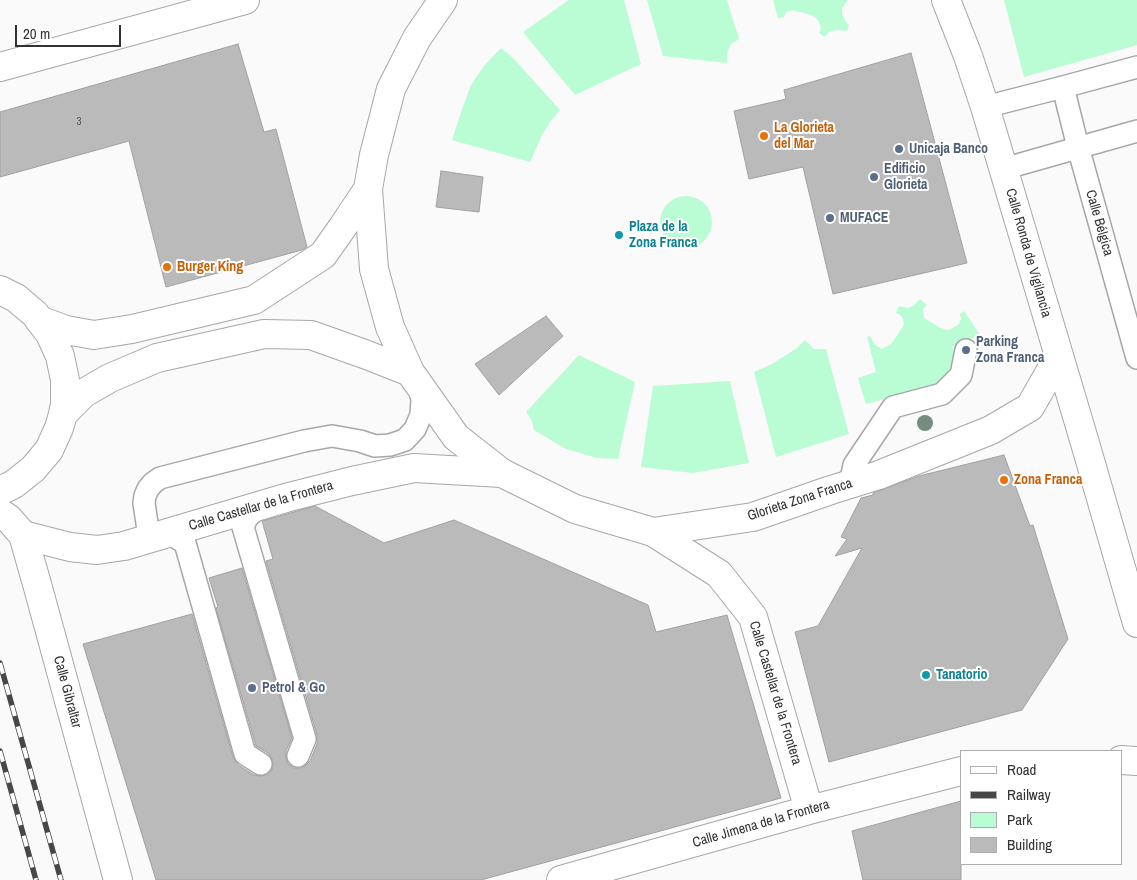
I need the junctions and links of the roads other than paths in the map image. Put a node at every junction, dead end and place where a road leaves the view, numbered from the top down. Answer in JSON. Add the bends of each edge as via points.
{"nodes":[{"id":1,"x":245,"y":0,"type":"edge"},
{"id":2,"x":422,"y":0,"type":"edge"},
{"id":3,"x":443,"y":0,"type":"edge"},
{"id":4,"x":946,"y":0,"type":"edge"},
{"id":5,"x":958,"y":0,"type":"edge"},
{"id":6,"x":211,"y":5,"type":"edge"},
{"id":7,"x":417,"y":38,"type":"junction"},
{"id":8,"x":968,"y":56,"type":"junction"},
{"id":9,"x":0,"y":67,"type":"edge"},
{"id":10,"x":1137,"y":67,"type":"edge"},
{"id":11,"x":1063,"y":87,"type":"junction"},
{"id":12,"x":985,"y":107,"type":"junction"},
{"id":13,"x":1137,"y":131,"type":"edge"},
{"id":14,"x":1078,"y":147,"type":"junction"},
{"id":15,"x":1003,"y":168,"type":"junction"},
{"id":16,"x":368,"y":190,"type":"junction"},
{"id":17,"x":0,"y":290,"type":"edge"},
{"id":18,"x":39,"y":320,"type":"junction"},
{"id":19,"x":966,"y":350,"type":"dead end"},
{"id":20,"x":1059,"y":356,"type":"junction"},
{"id":21,"x":1137,"y":358,"type":"edge"},
{"id":22,"x":414,"y":379,"type":"junction"},
{"id":23,"x":63,"y":414,"type":"junction"},
{"id":24,"x":502,"y":473,"type":"junction"},
{"id":25,"x":850,"y":484,"type":"junction"},
{"id":26,"x":0,"y":491,"type":"edge"},
{"id":27,"x":259,"y":506,"type":"junction"},
{"id":28,"x":0,"y":513,"type":"edge"},
{"id":29,"x":653,"y":532,"type":"junction"},
{"id":30,"x":163,"y":534,"type":"junction"},
{"id":31,"x":23,"y":535,"type":"junction"},
{"id":32,"x":1137,"y":623,"type":"edge"},
{"id":33,"x":298,"y":756,"type":"dead end"},
{"id":34,"x":1122,"y":760,"type":"edge"},
{"id":35,"x":1137,"y":761,"type":"edge"},
{"id":36,"x":261,"y":764,"type":"dead end"},
{"id":37,"x":960,"y":771,"type":"edge"},
{"id":38,"x":809,"y":810,"type":"junction"},
{"id":39,"x":118,"y":880,"type":"edge"},
{"id":40,"x":561,"y":880,"type":"edge"}],
"edges":[{"from":1,"to":6,"type":"street"},
{"from":2,"to":7,"type":"street","via":[[425,8]]},
{"from":3,"to":7,"type":"street","name":"Glorieta Zona Franca"},
{"from":4,"to":8,"type":"street","name":"Calle Ronda de Vigilancia"},
{"from":5,"to":8,"type":"street"},
{"from":6,"to":9,"type":"street"},
{"from":7,"to":16,"type":"street","name":"Glorieta Zona Franca","via":[[391,89]]},
{"from":8,"to":12,"type":"street","name":"Calle Ronda de Vigilancia"},
{"from":10,"to":11,"type":"lane"},
{"from":11,"to":12,"type":"lane"},
{"from":11,"to":14,"type":"lane","name":"Calle Bélgica"},
{"from":12,"to":15,"type":"street","name":"Calle Ronda de Vigilancia"},
{"from":13,"to":14,"type":"lane"},
{"from":14,"to":15,"type":"lane"},
{"from":14,"to":21,"type":"lane","name":"Calle Bélgica"},
{"from":15,"to":20,"type":"street","name":"Calle Ronda de Vigilancia"},
{"from":16,"to":18,"type":"street","via":[[323,255],[254,300],[94,335],[66,330]]},
{"from":16,"to":22,"type":"street","name":"Glorieta Zona Franca","via":[[374,269],[390,328]]},
{"from":17,"to":18,"type":"street","via":[[16,298]]},
{"from":18,"to":23,"type":"street","via":[[60,356],[65,380]]},
{"from":19,"to":25,"type":"lane","via":[[962,375],[942,394],[892,407],[854,465]]},
{"from":20,"to":25,"type":"street","name":"Glorieta Zona Franca","via":[[1030,407],[991,430]]},
{"from":20,"to":32,"type":"street","name":"Calle Ronda de Vigilancia"},
{"from":22,"to":23,"type":"street","via":[[367,355],[311,335],[264,334],[157,358],[84,393]]},
{"from":22,"to":24,"type":"street","name":"Glorieta Zona Franca","via":[[456,437]]},
{"from":22,"to":30,"type":"lane","via":[[422,400],[421,415],[405,440],[375,446],[332,436],[160,478],[148,489],[144,503],[148,530]]},
{"from":23,"to":26,"type":"street","via":[[49,450],[33,469]]},
{"from":24,"to":27,"type":"street","name":"Calle Castellar de la Frontera","via":[[414,468]]},
{"from":24,"to":29,"type":"street","name":"Glorieta Zona Franca","via":[[575,509]]},
{"from":25,"to":29,"type":"street","name":"Glorieta Zona Franca","via":[[753,516]]},
{"from":27,"to":30,"type":"street","name":"Calle Castellar de la Frontera"},
{"from":27,"to":33,"type":"lane","via":[[247,518],[244,527],[263,620],[305,739]]},
{"from":28,"to":31,"type":"street","name":"Calle Gibraltar"},
{"from":29,"to":38,"type":"street","name":"Calle Castellar de la Frontera","via":[[719,574],[753,617]]},
{"from":30,"to":31,"type":"street","name":"Calle Castellar de la Frontera","via":[[97,550]]},
{"from":30,"to":36,"type":"lane","via":[[184,543],[218,632],[245,754]]},
{"from":31,"to":39,"type":"street","name":"Calle Gibraltar"},
{"from":34,"to":35,"type":"street"},
{"from":37,"to":38,"type":"street","name":"Calle Jimena de la Frontera"},
{"from":38,"to":40,"type":"street","name":"Calle Jimena de la Frontera"}]}
